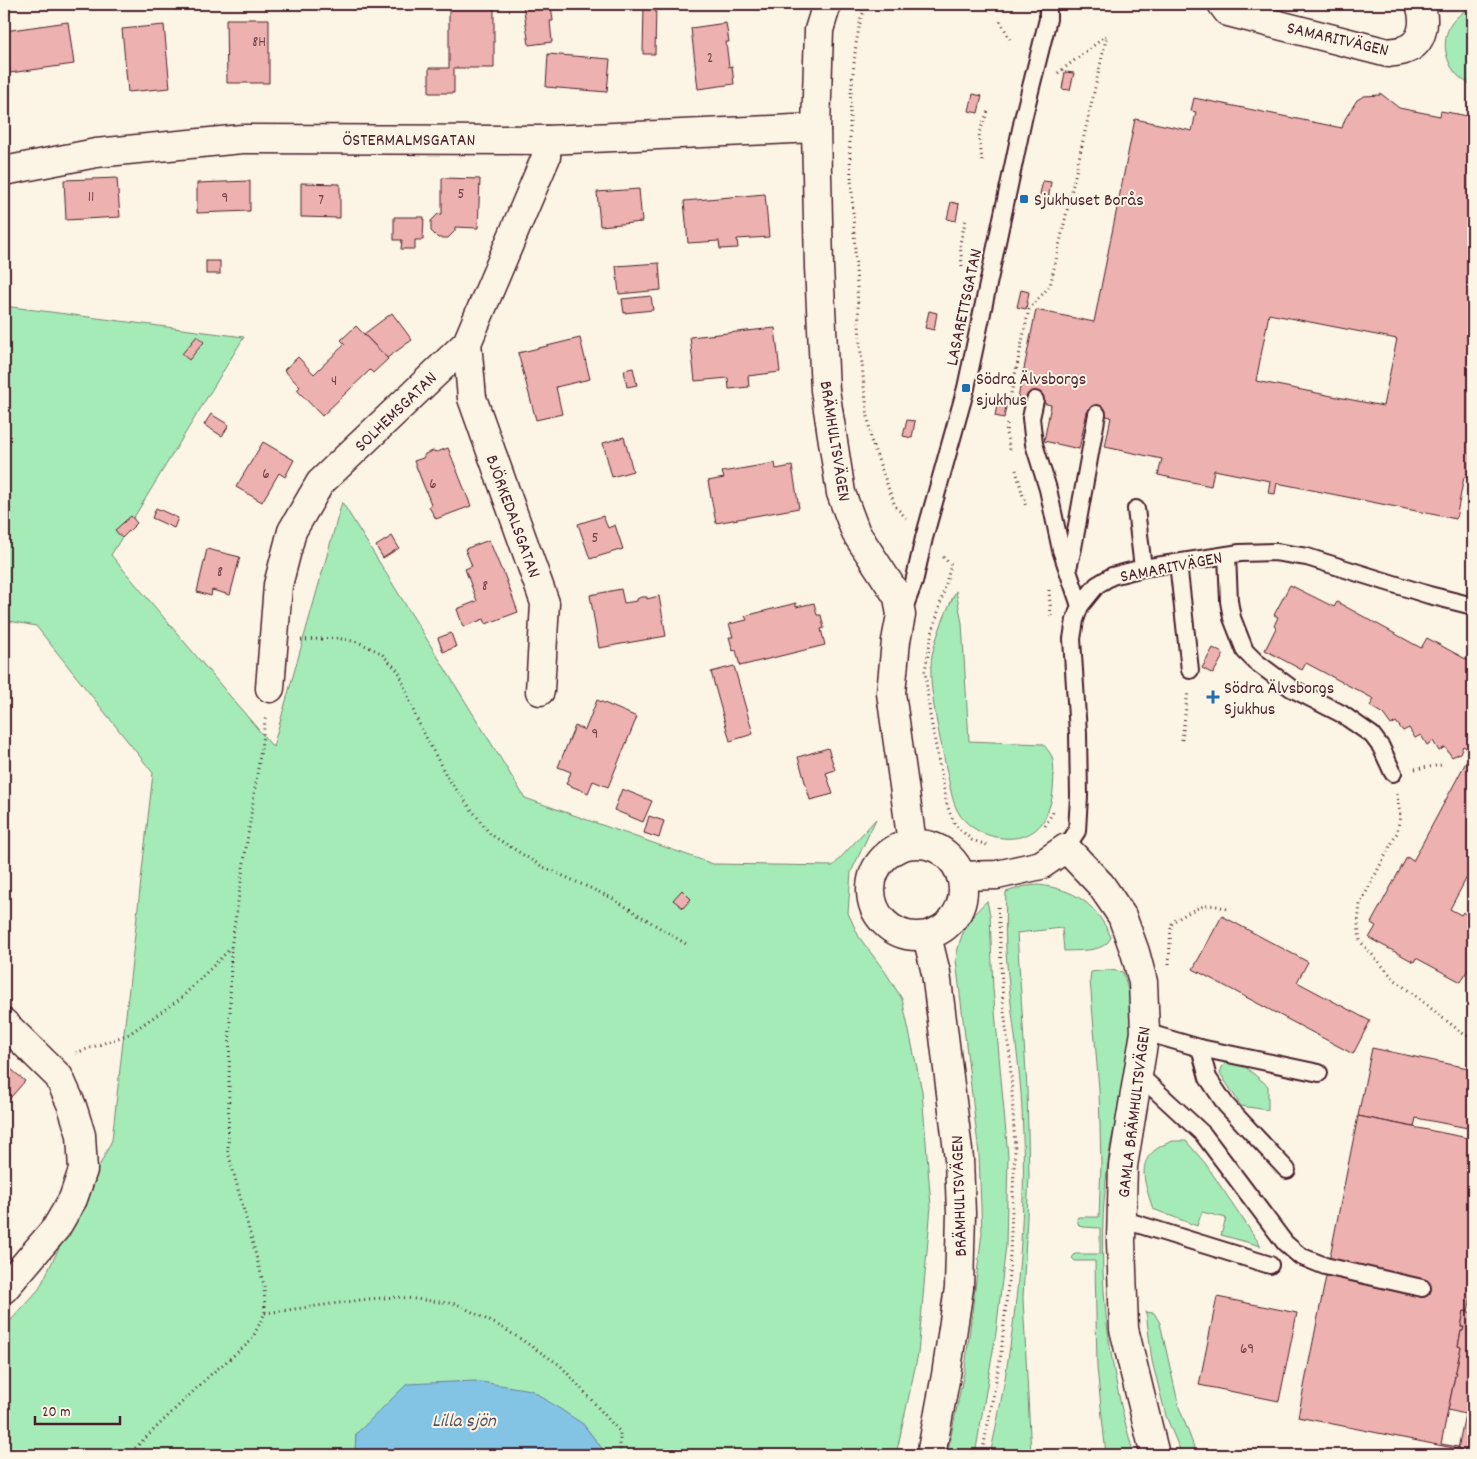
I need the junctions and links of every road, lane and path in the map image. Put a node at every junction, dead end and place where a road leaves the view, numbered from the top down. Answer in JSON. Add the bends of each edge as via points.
{"nodes":[{"id":1,"x":808,"y":4,"type":"edge"},
{"id":2,"x":827,"y":4,"type":"edge"},
{"id":3,"x":1048,"y":4,"type":"edge"},
{"id":4,"x":1222,"y":4,"type":"edge"},
{"id":5,"x":1423,"y":7,"type":"edge"},
{"id":6,"x":1000,"y":21,"type":"dead end"},
{"id":7,"x":1010,"y":39,"type":"dead end"},
{"id":8,"x":1055,"y":76,"type":"dead end"},
{"id":9,"x":816,"y":81,"type":"junction"},
{"id":10,"x":988,"y":111,"type":"dead end"},
{"id":11,"x":816,"y":128,"type":"junction"},
{"id":12,"x":547,"y":140,"type":"junction"},
{"id":13,"x":982,"y":162,"type":"dead end"},
{"id":14,"x":4,"y":171,"type":"edge"},
{"id":15,"x":966,"y":218,"type":"dead end"},
{"id":16,"x":962,"y":266,"type":"dead end"},
{"id":17,"x":466,"y":343,"type":"junction"},
{"id":18,"x":1035,"y":400,"type":"dead end"},
{"id":19,"x":1009,"y":406,"type":"dead end"},
{"id":20,"x":1097,"y":414,"type":"dead end"},
{"id":21,"x":1008,"y":415,"type":"dead end"},
{"id":22,"x":1012,"y":458,"type":"dead end"},
{"id":23,"x":1015,"y":467,"type":"dead end"},
{"id":24,"x":1136,"y":509,"type":"dead end"},
{"id":25,"x":1028,"y":513,"type":"dead end"},
{"id":26,"x":1227,"y":555,"type":"junction"},
{"id":27,"x":1178,"y":563,"type":"junction"},
{"id":28,"x":1068,"y":568,"type":"junction"},
{"id":29,"x":1143,"y":568,"type":"junction"},
{"id":30,"x":1048,"y":584,"type":"dead end"},
{"id":31,"x":1080,"y":606,"type":"junction"},
{"id":32,"x":1473,"y":606,"type":"edge"},
{"id":33,"x":901,"y":615,"type":"junction"},
{"id":34,"x":1052,"y":622,"type":"dead end"},
{"id":35,"x":273,"y":638,"type":"junction"},
{"id":36,"x":1190,"y":670,"type":"joint"},
{"id":37,"x":270,"y":688,"type":"joint"},
{"id":38,"x":540,"y":691,"type":"dead end"},
{"id":39,"x":1182,"y":740,"type":"dead end"},
{"id":40,"x":1393,"y":773,"type":"joint"},
{"id":41,"x":1054,"y":806,"type":"dead end"},
{"id":42,"x":1043,"y":830,"type":"dead end"},
{"id":43,"x":912,"y":844,"type":"junction"},
{"id":44,"x":1066,"y":848,"type":"junction"},
{"id":45,"x":962,"y":876,"type":"junction"},
{"id":46,"x":1227,"y":909,"type":"dead end"},
{"id":47,"x":927,"y":936,"type":"junction"},
{"id":48,"x":686,"y":944,"type":"dead end"},
{"id":49,"x":231,"y":948,"type":"junction"},
{"id":50,"x":1169,"y":966,"type":"dead end"},
{"id":51,"x":4,"y":1023,"type":"edge"},
{"id":52,"x":1145,"y":1032,"type":"junction"},
{"id":53,"x":1473,"y":1038,"type":"edge"},
{"id":54,"x":1200,"y":1048,"type":"junction"},
{"id":55,"x":48,"y":1064,"type":"junction"},
{"id":56,"x":1319,"y":1073,"type":"dead end"},
{"id":57,"x":1138,"y":1074,"type":"junction"},
{"id":58,"x":1287,"y":1170,"type":"dead end"},
{"id":59,"x":1013,"y":1210,"type":"dead end"},
{"id":60,"x":1121,"y":1219,"type":"junction"},
{"id":61,"x":1270,"y":1265,"type":"dead end"},
{"id":62,"x":4,"y":1288,"type":"edge"},
{"id":63,"x":1422,"y":1288,"type":"dead end"},
{"id":64,"x":265,"y":1313,"type":"junction"},
{"id":65,"x":128,"y":1455,"type":"edge"},
{"id":66,"x":620,"y":1455,"type":"edge"},
{"id":67,"x":931,"y":1455,"type":"edge"},
{"id":68,"x":982,"y":1455,"type":"edge"},
{"id":69,"x":1156,"y":1455,"type":"edge"}],
"edges":[{"from":1,"to":9,"type":"street","name":"BRÄMHULTSVÄGEN","via":[[807,57]]},
{"from":2,"to":9,"type":"street","name":"BRÄMHULTSVÄGEN","via":[[819,30]]},
{"from":3,"to":33,"type":"lane","name":"LASARETTSGATAN","via":[[1048,19],[1024,114],[966,388],[914,582]]},
{"from":4,"to":5,"type":"street","name":"SAMARITVÄGEN","via":[[1228,12],[1388,53],[1405,50],[1416,42],[1423,30]]},
{"from":6,"to":7,"type":"path"},
{"from":8,"to":19,"type":"path","via":[[1107,35],[1050,286],[1029,309]]},
{"from":9,"to":11,"type":"street","name":"BRÄMHULTSVÄGEN"},
{"from":10,"to":13,"type":"path","via":[[979,133]]},
{"from":11,"to":12,"type":"street","name":"ÖSTERMALMSGATAN"},
{"from":11,"to":33,"type":"street","name":"BRÄMHULTSVÄGEN","via":[[818,267],[825,390],[841,493],[856,533],[898,597]]},
{"from":12,"to":14,"type":"street","name":"ÖSTERMALMSGATAN","via":[[242,139],[96,153]]},
{"from":12,"to":17,"type":"street","name":"SOLHEMSGATAN","via":[[546,158]]},
{"from":15,"to":16,"type":"path","via":[[960,242]]},
{"from":17,"to":35,"type":"street","name":"SOLHEMSGATAN","via":[[320,483],[292,531],[278,585]]},
{"from":17,"to":38,"type":"street","name":"BJÖRKEDALSGATAN","via":[[472,398],[545,603]]},
{"from":18,"to":28,"type":"lane","via":[[1031,418],[1034,444]]},
{"from":20,"to":28,"type":"lane"},
{"from":21,"to":22,"type":"path","via":[[1006,433]]},
{"from":23,"to":25,"type":"path"},
{"from":24,"to":29,"type":"lane"},
{"from":26,"to":27,"type":"lane","name":"SAMARITVÄGEN"},
{"from":26,"to":32,"type":"lane","name":"SAMARITVÄGEN","via":[[1275,552],[1307,557]]},
{"from":26,"to":40,"type":"lane","via":[[1232,618],[1245,651],[1292,688],[1342,714],[1372,735]]},
{"from":27,"to":29,"type":"lane","name":"SAMARITVÄGEN"},
{"from":27,"to":36,"type":"lane"},
{"from":28,"to":31,"type":"lane"},
{"from":29,"to":31,"type":"lane","name":"SAMARITVÄGEN","via":[[1112,576],[1097,585]]},
{"from":30,"to":34,"type":"path"},
{"from":31,"to":44,"type":"lane","name":"SAMARITVÄGEN","via":[[1072,639],[1078,733],[1077,831]]},
{"from":33,"to":43,"type":"street","name":"BRÄMHULTSVÄGEN","via":[[891,693]]},
{"from":35,"to":37,"type":"street","name":"SOLHEMSGATAN"},
{"from":35,"to":48,"type":"path","via":[[337,638],[358,642],[381,653],[399,672],[416,718],[447,777],[490,834],[541,866],[610,897]]},
{"from":36,"to":39,"type":"path"},
{"from":37,"to":49,"type":"path"},
{"from":40,"to":53,"type":"path","via":[[1400,816],[1397,833],[1360,904],[1360,941],[1394,979],[1462,1033]]},
{"from":41,"to":42,"type":"path","via":[[1054,813]]},
{"from":43,"to":45,"type":"street","via":[[934,846],[943,851]]},
{"from":43,"to":47,"type":"street","via":[[901,846],[882,859],[871,880],[870,892],[876,914],[893,930],[910,936]]},
{"from":44,"to":45,"type":"street","name":"SAMARITVÄGEN","via":[[1041,864],[997,875]]},
{"from":44,"to":52,"type":"street","name":"GAMLA BRÄMHULTSVÄGEN","via":[[1101,885],[1122,916],[1143,982]]},
{"from":45,"to":47,"type":"street","via":[[964,887],[960,909],[947,926]]},
{"from":46,"to":50,"type":"path","via":[[1208,904],[1174,921],[1171,925]]},
{"from":47,"to":67,"type":"street","name":"BRÄMHULTSVÄGEN","via":[[936,973],[943,1028],[959,1159],[961,1213],[959,1288]]},
{"from":49,"to":55,"type":"path","via":[[180,999],[129,1034]]},
{"from":49,"to":64,"type":"path","via":[[228,1152],[264,1285]]},
{"from":51,"to":55,"type":"street"},
{"from":52,"to":54,"type":"lane"},
{"from":52,"to":57,"type":"street","name":"GAMLA BRÄMHULTSVÄGEN"},
{"from":54,"to":56,"type":"lane"},
{"from":54,"to":58,"type":"lane","via":[[1208,1078],[1226,1105]]},
{"from":55,"to":62,"type":"street","via":[[59,1077],[72,1106],[81,1135],[83,1170],[73,1199],[56,1228]]},
{"from":57,"to":60,"type":"street","name":"GAMLA BRÄMHULTSVÄGEN","via":[[1124,1166]]},
{"from":57,"to":63,"type":"lane","via":[[1203,1134],[1285,1243],[1300,1256],[1324,1266]]},
{"from":59,"to":68,"type":"path","via":[[1001,1354]]},
{"from":60,"to":61,"type":"lane"},
{"from":60,"to":69,"type":"street","name":"GAMLA BRÄMHULTSVÄGEN","via":[[1124,1329]]},
{"from":64,"to":65,"type":"path","via":[[251,1341],[209,1376]]},
{"from":64,"to":66,"type":"path","via":[[398,1297],[457,1304],[505,1329],[560,1365],[620,1432]]}]}
